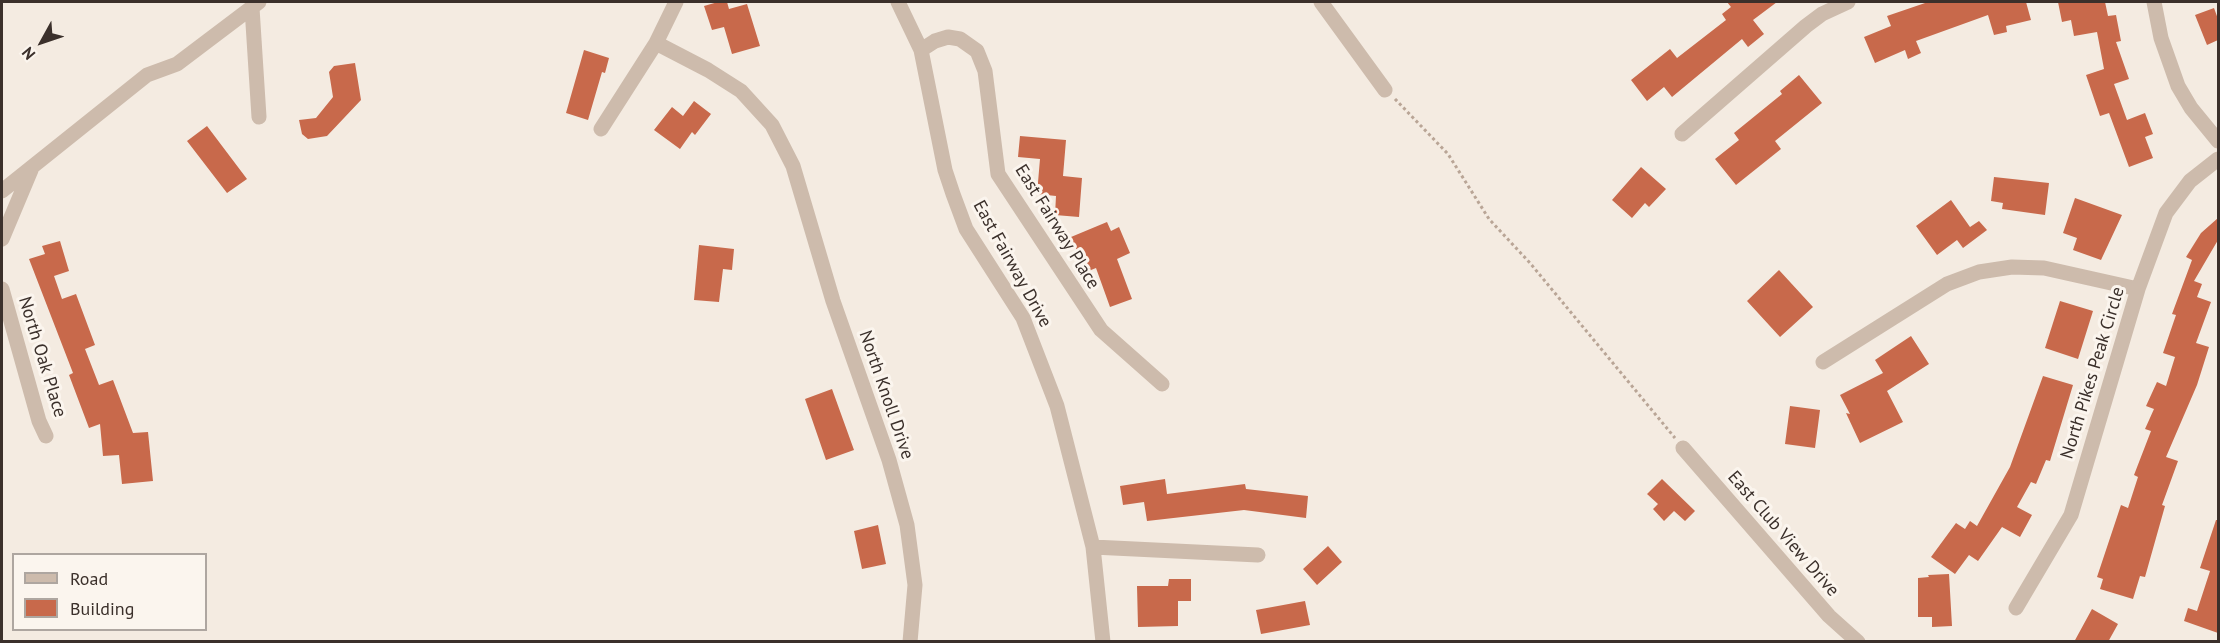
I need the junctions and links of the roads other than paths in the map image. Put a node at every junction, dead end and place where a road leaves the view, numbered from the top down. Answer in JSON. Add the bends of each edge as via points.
{"nodes":[{"id":1,"x":676,"y":2,"type":"edge"},
{"id":2,"x":898,"y":2,"type":"edge"},
{"id":3,"x":1321,"y":2,"type":"edge"},
{"id":4,"x":1848,"y":2,"type":"edge"},
{"id":5,"x":2154,"y":2,"type":"edge"},
{"id":6,"x":255,"y":5,"type":"edge"},
{"id":7,"x":656,"y":43,"type":"junction"},
{"id":8,"x":921,"y":50,"type":"junction"},
{"id":9,"x":1385,"y":90,"type":"road end"},
{"id":10,"x":259,"y":117,"type":"dead end"},
{"id":11,"x":601,"y":129,"type":"dead end"},
{"id":12,"x":1682,"y":134,"type":"dead end"},
{"id":13,"x":2218,"y":141,"type":"edge"},
{"id":14,"x":2218,"y":159,"type":"edge"},
{"id":15,"x":34,"y":164,"type":"junction"},
{"id":16,"x":2,"y":191,"type":"edge"},
{"id":17,"x":2,"y":239,"type":"edge"},
{"id":18,"x":2,"y":289,"type":"edge"},
{"id":19,"x":2138,"y":289,"type":"junction"},
{"id":20,"x":1823,"y":362,"type":"dead end"},
{"id":21,"x":1162,"y":384,"type":"dead end"},
{"id":22,"x":46,"y":436,"type":"dead end"},
{"id":23,"x":1683,"y":448,"type":"road end"},
{"id":24,"x":1093,"y":547,"type":"junction"},
{"id":25,"x":1258,"y":555,"type":"dead end"},
{"id":26,"x":2016,"y":608,"type":"dead end"},
{"id":27,"x":910,"y":642,"type":"edge"},
{"id":28,"x":1103,"y":642,"type":"edge"},
{"id":29,"x":1858,"y":642,"type":"edge"}],
"edges":[{"from":1,"to":7,"type":"street"},
{"from":2,"to":8,"type":"street","name":"East Fairway Drive"},
{"from":3,"to":9,"type":"street"},
{"from":4,"to":12,"type":"street","via":[[1806,26]]},
{"from":5,"to":13,"type":"street","via":[[2161,38],[2178,86]]},
{"from":6,"to":10,"type":"street"},
{"from":6,"to":15,"type":"street","via":[[177,64],[147,75]]},
{"from":7,"to":11,"type":"street"},
{"from":7,"to":27,"type":"street","name":"North Knoll Drive","via":[[741,91],[772,125],[793,166],[907,525],[915,585]]},
{"from":8,"to":21,"type":"street","name":"East Fairway Place","via":[[948,37],[960,39],[977,51],[985,71],[998,174],[1101,330]]},
{"from":8,"to":24,"type":"street","name":"East Fairway Drive","via":[[952,194],[966,229],[1023,318],[1046,370]]},
{"from":14,"to":19,"type":"street","name":"North Pikes Peak Circle","via":[[2190,181],[2166,213]]},
{"from":15,"to":16,"type":"street"},
{"from":15,"to":17,"type":"street"},
{"from":18,"to":22,"type":"street","name":"North Oak Place"},
{"from":19,"to":20,"type":"street","via":[[2044,268],[1979,272],[1947,284]]},
{"from":19,"to":26,"type":"street","name":"North Pikes Peak Circle","via":[[2071,515]]},
{"from":23,"to":29,"type":"street","name":"East Club View Drive","via":[[1829,616]]},
{"from":24,"to":25,"type":"street"},
{"from":24,"to":28,"type":"street","name":"East Fairway Drive"}]}
